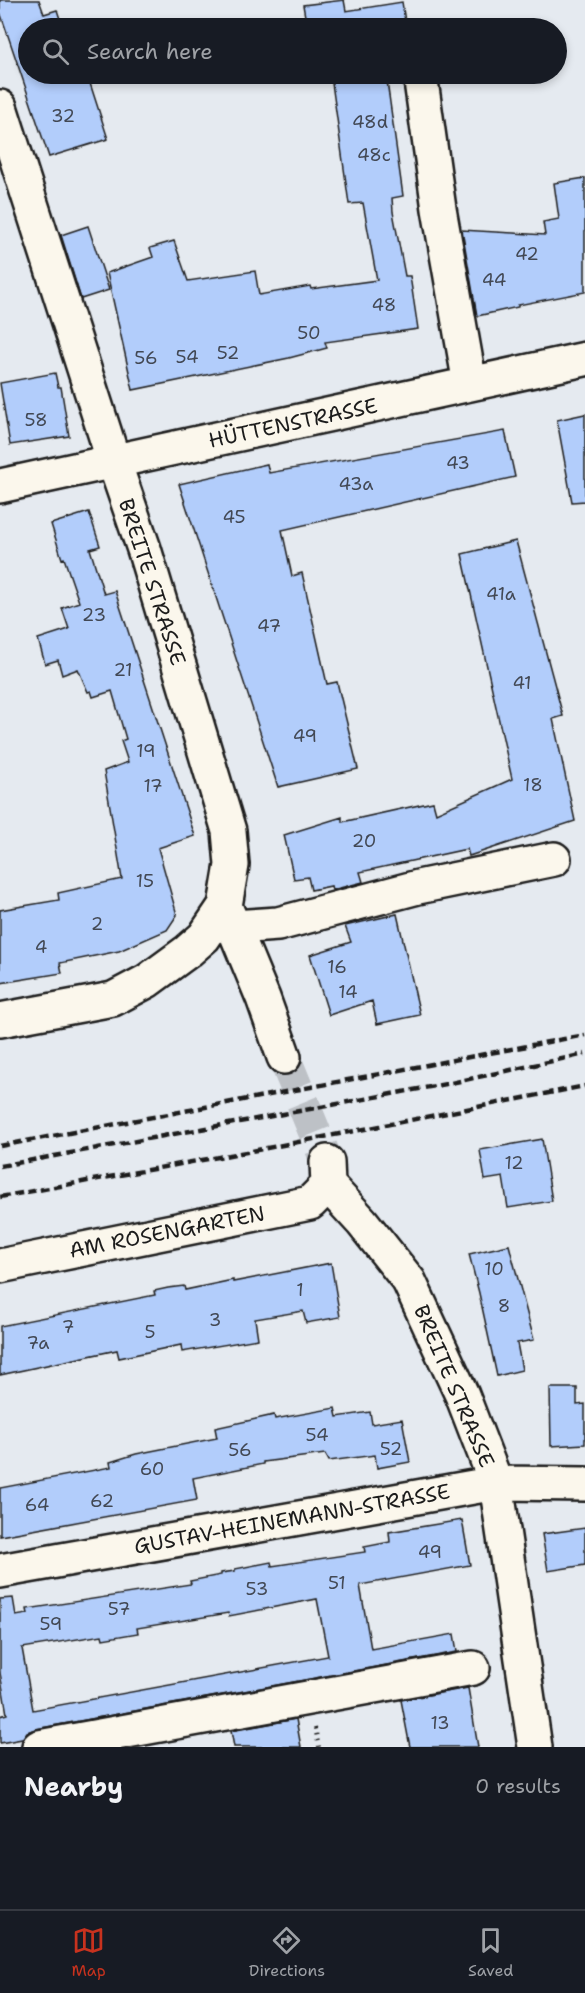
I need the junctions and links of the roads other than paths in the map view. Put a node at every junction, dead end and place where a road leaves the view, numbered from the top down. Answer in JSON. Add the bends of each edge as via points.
{"nodes":[{"id":1,"x":421,"y":84,"type":"edge"},
{"id":2,"x":0,"y":107,"type":"edge"},
{"id":3,"x":585,"y":359,"type":"edge"},
{"id":4,"x":470,"y":384,"type":"junction"},
{"id":5,"x":114,"y":462,"type":"junction"},
{"id":6,"x":0,"y":486,"type":"edge"},
{"id":7,"x":554,"y":859,"type":"dead end"},
{"id":8,"x":229,"y":917,"type":"junction"},
{"id":9,"x":0,"y":1020,"type":"edge"},
{"id":10,"x":284,"y":1057,"type":"tunnel mouth"},
{"id":11,"x":328,"y":1174,"type":"joint"},
{"id":12,"x":0,"y":1266,"type":"edge"},
{"id":13,"x":496,"y":1483,"type":"junction"},
{"id":14,"x":585,"y":1484,"type":"edge"},
{"id":15,"x":0,"y":1572,"type":"edge"},
{"id":16,"x":472,"y":1668,"type":"dead end"},
{"id":17,"x":39,"y":1747,"type":"edge"},
{"id":18,"x":535,"y":1747,"type":"edge"}],
"edges":[{"from":1,"to":4,"type":"street","via":[[438,209]]},
{"from":2,"to":5,"type":"street","name":"BREITE STRASSE"},
{"from":3,"to":4,"type":"street","name":"HÜTTENSTRASSE"},
{"from":4,"to":5,"type":"street","name":"HÜTTENSTRASSE"},
{"from":5,"to":6,"type":"street","name":"HÜTTENSTRASSE"},
{"from":5,"to":8,"type":"street","name":"BREITE STRASSE","via":[[229,831]]},
{"from":7,"to":8,"type":"street","via":[[418,887],[278,924]]},
{"from":8,"to":9,"type":"street","via":[[147,981],[113,999]]},
{"from":8,"to":10,"type":"street"},
{"from":11,"to":12,"type":"street","name":"AM ROSENGARTEN","via":[[310,1203]]},
{"from":11,"to":13,"type":"street","name":"BREITE STRASSE","via":[[409,1281],[462,1395]]},
{"from":13,"to":14,"type":"street","name":"GUSTAV-HEINEMANN-STRASSE"},
{"from":13,"to":15,"type":"street","name":"GUSTAV-HEINEMANN-STRASSE"},
{"from":13,"to":18,"type":"street","name":"BREITE STRASSE"},
{"from":16,"to":17,"type":"street"}]}
